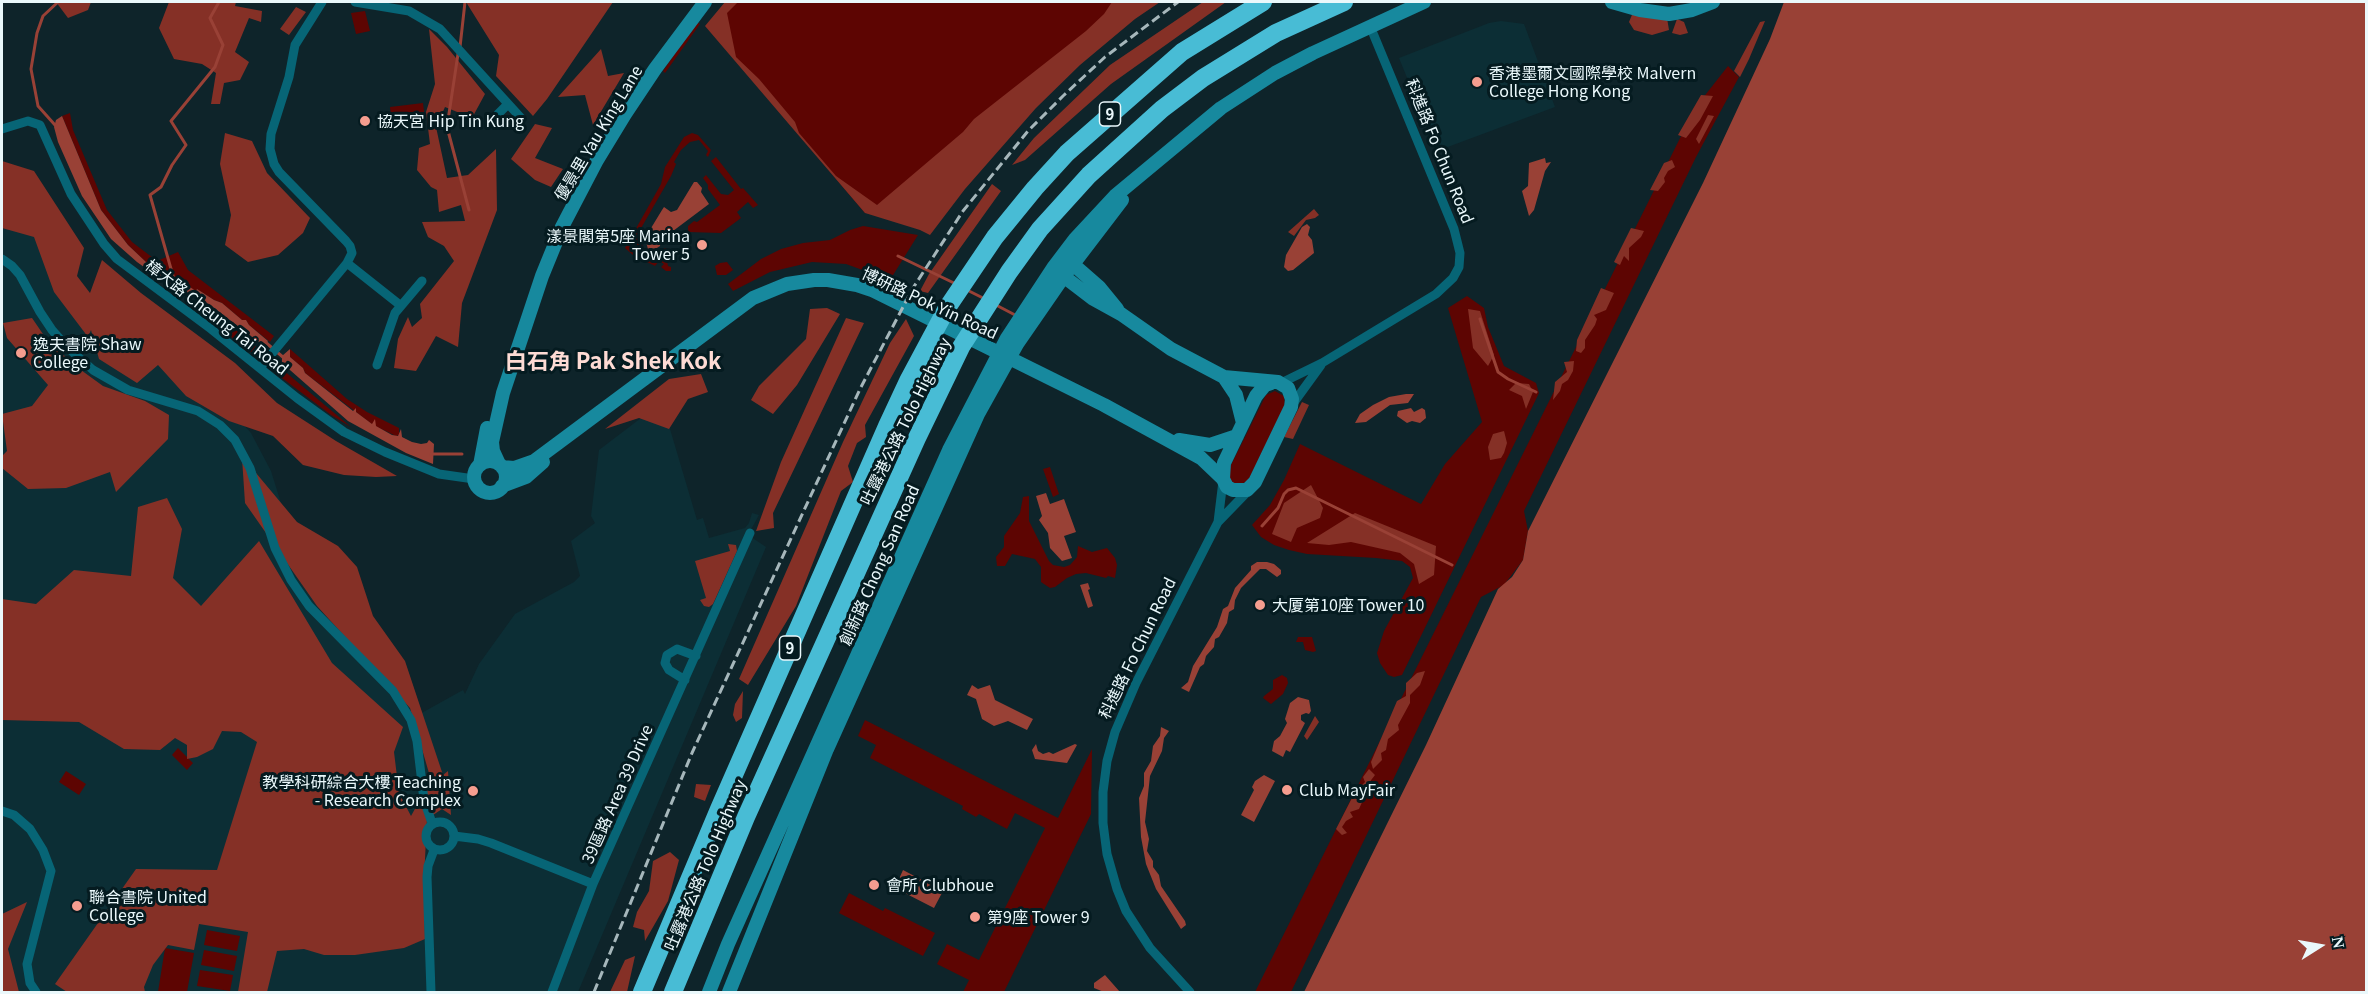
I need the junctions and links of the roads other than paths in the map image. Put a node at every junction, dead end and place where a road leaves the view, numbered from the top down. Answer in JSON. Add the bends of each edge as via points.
{"nodes":[{"id":1,"x":322,"y":2,"type":"edge"},
{"id":2,"x":355,"y":2,"type":"edge"},
{"id":3,"x":705,"y":2,"type":"edge"},
{"id":4,"x":1263,"y":2,"type":"edge"},
{"id":5,"x":1344,"y":2,"type":"edge"},
{"id":6,"x":1424,"y":2,"type":"edge"},
{"id":7,"x":1612,"y":2,"type":"edge"},
{"id":8,"x":1713,"y":2,"type":"edge"},
{"id":9,"x":1370,"y":26,"type":"junction"},
{"id":10,"x":508,"y":104,"type":"junction"},
{"id":11,"x":498,"y":114,"type":"dead end"},
{"id":12,"x":521,"y":118,"type":"dead end"},
{"id":13,"x":2,"y":129,"type":"edge"},
{"id":14,"x":2,"y":259,"type":"edge"},
{"id":15,"x":1068,"y":260,"type":"junction"},
{"id":16,"x":347,"y":263,"type":"junction"},
{"id":17,"x":1059,"y":272,"type":"junction"},
{"id":18,"x":422,"y":281,"type":"dead end"},
{"id":19,"x":400,"y":305,"type":"junction"},
{"id":20,"x":1121,"y":314,"type":"junction"},
{"id":21,"x":1012,"y":341,"type":"junction"},
{"id":22,"x":1322,"y":363,"type":"junction"},
{"id":23,"x":377,"y":365,"type":"dead end"},
{"id":24,"x":260,"y":368,"type":"junction"},
{"id":25,"x":1224,"y":377,"type":"junction"},
{"id":26,"x":1276,"y":383,"type":"junction"},
{"id":27,"x":503,"y":393,"type":"junction"},
{"id":28,"x":1291,"y":407,"type":"junction"},
{"id":29,"x":1243,"y":423,"type":"junction"},
{"id":30,"x":574,"y":433,"type":"junction"},
{"id":31,"x":1158,"y":433,"type":"junction"},
{"id":32,"x":1237,"y":436,"type":"junction"},
{"id":33,"x":480,"y":465,"type":"junction"},
{"id":34,"x":500,"y":466,"type":"junction"},
{"id":35,"x":474,"y":478,"type":"junction"},
{"id":36,"x":1223,"y":480,"type":"junction"},
{"id":37,"x":1256,"y":482,"type":"junction"},
{"id":38,"x":502,"y":486,"type":"junction"},
{"id":39,"x":1218,"y":522,"type":"junction"},
{"id":40,"x":750,"y":533,"type":"dead end"},
{"id":41,"x":696,"y":656,"type":"junction"},
{"id":42,"x":685,"y":680,"type":"junction"},
{"id":43,"x":2,"y":811,"type":"edge"},
{"id":44,"x":432,"y":824,"type":"junction"},
{"id":45,"x":454,"y":836,"type":"junction"},
{"id":46,"x":434,"y":850,"type":"junction"},
{"id":47,"x":593,"y":884,"type":"junction"},
{"id":48,"x":1188,"y":989,"type":"edge"},
{"id":49,"x":36,"y":993,"type":"edge"},
{"id":50,"x":431,"y":993,"type":"edge"},
{"id":51,"x":552,"y":993,"type":"edge"},
{"id":52,"x":642,"y":993,"type":"edge"},
{"id":53,"x":673,"y":993,"type":"edge"},
{"id":54,"x":709,"y":993,"type":"edge"},
{"id":55,"x":729,"y":993,"type":"edge"},
{"id":56,"x":1197,"y":993,"type":"edge"}],
"edges":[{"from":1,"to":16,"type":"street","via":[[296,45],[270,149],[279,172],[351,246]]},
{"from":2,"to":10,"type":"street","via":[[419,15],[440,29]]},
{"from":3,"to":27,"type":"street","name":"優景里 Yau King Lane","via":[[625,114],[572,207],[542,276]]},
{"from":4,"to":52,"type":"highway","name":"吐露港公路 Tolo Highway","number":"9","via":[[1182,52],[1067,153],[983,254],[947,308],[887,426]]},
{"from":5,"to":53,"type":"highway","name":"吐露港公路 Tolo Highway","number":"9","via":[[1276,33],[1203,78],[1162,109],[1089,176],[1040,230],[1009,272],[976,322],[938,393],[746,817]]},
{"from":6,"to":9,"type":"street","name":"創新路 Chong San Road"},
{"from":7,"to":8,"type":"street","via":[[1669,14]]},
{"from":9,"to":15,"type":"street","name":"創新路 Chong San Road","via":[[1250,88],[1185,136],[1133,183],[1121,202]]},
{"from":9,"to":22,"type":"street","name":"科進路 Fo Chun Road","via":[[1455,229],[1459,267],[1436,294]]},
{"from":10,"to":11,"type":"street"},
{"from":10,"to":12,"type":"street"},
{"from":13,"to":24,"type":"street","name":"樟大路 Cheung Tai Road","via":[[28,121],[40,125],[71,194],[110,252]]},
{"from":14,"to":44,"type":"street","via":[[20,275],[52,330],[84,363],[128,390],[205,414],[235,440],[250,468],[275,548],[291,580],[309,606],[403,705],[415,730],[424,800]]},
{"from":15,"to":17,"type":"street","name":"創新路 Chong San Road"},
{"from":15,"to":20,"type":"street","via":[[1099,287]]},
{"from":16,"to":19,"type":"street"},
{"from":16,"to":24,"type":"street"},
{"from":17,"to":20,"type":"street","via":[[1092,298]]},
{"from":17,"to":21,"type":"street","name":"創新路 Chong San Road"},
{"from":18,"to":19,"type":"street"},
{"from":19,"to":23,"type":"street"},
{"from":20,"to":25,"type":"street","via":[[1171,349]]},
{"from":21,"to":54,"type":"street","name":"創新路 Chong San Road","via":[[949,450]]},
{"from":21,"to":55,"type":"street","name":"創新路 Chong San Road","via":[[820,766]]},
{"from":22,"to":26,"type":"street","name":"科進路 Fo Chun Road"},
{"from":22,"to":28,"type":"street","name":"科進路 Fo Chun Road"},
{"from":24,"to":35,"type":"street","name":"樟大路 Cheung Tai Road","via":[[344,432],[427,471]]},
{"from":25,"to":26,"type":"street"},
{"from":25,"to":29,"type":"street","via":[[1236,395]]},
{"from":26,"to":28,"type":"street","via":[[1290,392]]},
{"from":26,"to":29,"type":"street","name":"科進路 Fo Chun Road","via":[[1265,385]]},
{"from":27,"to":33,"type":"street","name":"優景里 Yau King Lane","via":[[486,432]]},
{"from":27,"to":34,"type":"street","name":"優景里 Yau King Lane","via":[[492,442]]},
{"from":28,"to":37,"type":"street","name":"科進路 Fo Chun Road"},
{"from":29,"to":32,"type":"street","name":"科進路 Fo Chun Road"},
{"from":30,"to":31,"type":"street","name":"博研路 Pok Yin Road","via":[[743,305],[770,290],[828,280],[872,290]]},
{"from":30,"to":34,"type":"street","name":"博研路 Pok Yin Road","via":[[528,464]]},
{"from":30,"to":38,"type":"street","name":"博研路 Pok Yin Road","via":[[526,477]]},
{"from":31,"to":32,"type":"street","name":"博研路 Pok Yin Road","via":[[1204,445]]},
{"from":31,"to":36,"type":"street","name":"博研路 Pok Yin Road","via":[[1201,458]]},
{"from":32,"to":36,"type":"street","name":"科進路 Fo Chun Road","via":[[1224,463]]},
{"from":33,"to":34,"type":"street","via":[[491,462]]},
{"from":33,"to":35,"type":"street"},
{"from":34,"to":38,"type":"street","via":[[505,479]]},
{"from":35,"to":38,"type":"street","via":[[485,492]]},
{"from":36,"to":37,"type":"street","via":[[1239,492]]},
{"from":36,"to":39,"type":"street","name":"科進路 Fo Chun Road"},
{"from":37,"to":39,"type":"street","name":"科進路 Fo Chun Road"},
{"from":39,"to":48,"type":"street","name":"科進路 Fo Chun Road","via":[[1136,683],[1115,732],[1102,792],[1107,854],[1126,911],[1150,948]]},
{"from":40,"to":41,"type":"street","name":"39區路 Area 39 Drive"},
{"from":41,"to":42,"type":"street","name":"39區路 Area 39 Drive"},
{"from":41,"to":42,"type":"street","via":[[677,649],[667,655],[669,670]]},
{"from":42,"to":47,"type":"street","name":"39區路 Area 39 Drive"},
{"from":43,"to":49,"type":"street","via":[[14,815],[30,829],[51,871],[27,964]]},
{"from":44,"to":45,"type":"street","via":[[447,824]]},
{"from":44,"to":46,"type":"street","via":[[425,835]]},
{"from":45,"to":46,"type":"street","via":[[448,848]]},
{"from":45,"to":47,"type":"street","name":"39區路 Area 39 Drive","via":[[490,843]]},
{"from":46,"to":50,"type":"street","via":[[427,877]]},
{"from":47,"to":51,"type":"street"},
{"from":48,"to":56,"type":"street","name":"科進路 Fo Chun Road"}]}
